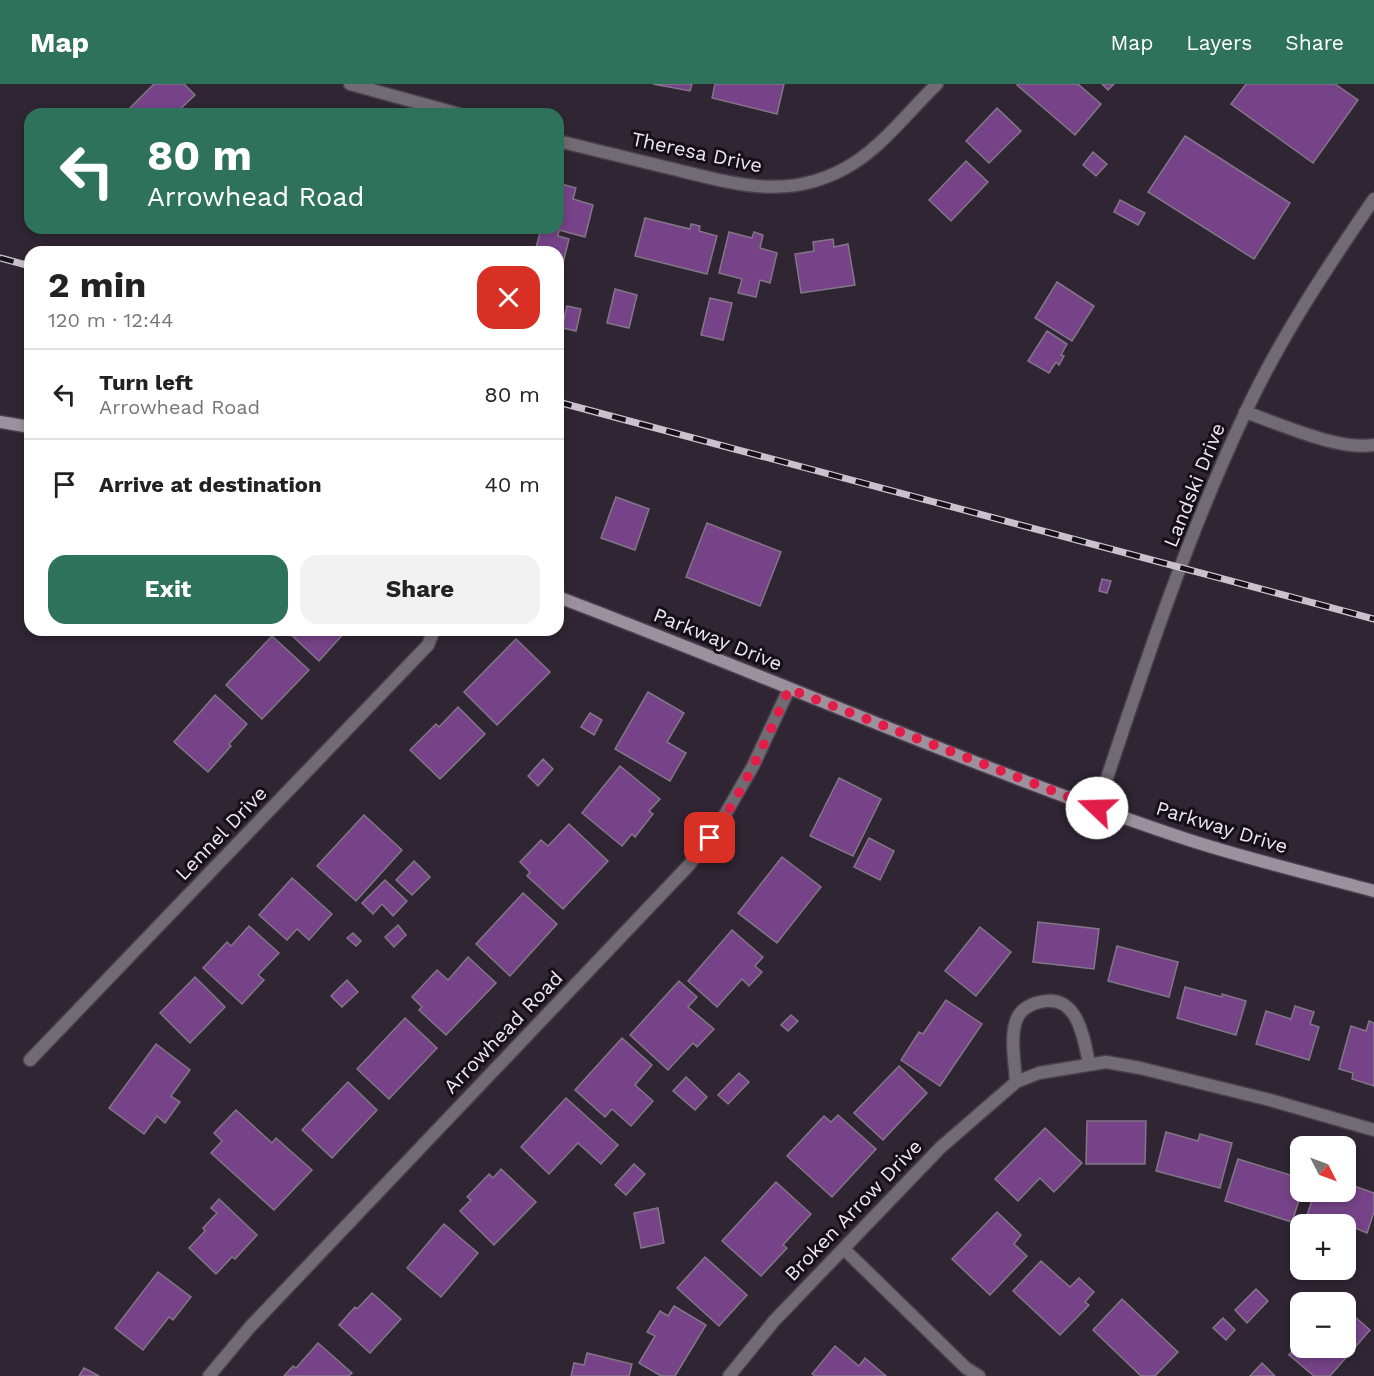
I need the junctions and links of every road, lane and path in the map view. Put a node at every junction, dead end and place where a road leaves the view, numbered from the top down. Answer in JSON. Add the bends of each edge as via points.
{"nodes":[{"id":1,"x":350,"y":84,"type":"edge"},
{"id":2,"x":936,"y":84,"type":"edge"},
{"id":3,"x":437,"y":108,"type":"edge"},
{"id":4,"x":564,"y":142,"type":"edge"},
{"id":5,"x":1374,"y":199,"type":"edge"},
{"id":6,"x":1245,"y":412,"type":"junction"},
{"id":7,"x":0,"y":422,"type":"edge"},
{"id":8,"x":24,"y":426,"type":"edge"},
{"id":9,"x":1374,"y":445,"type":"edge"},
{"id":10,"x":564,"y":599,"type":"edge"},
{"id":11,"x":432,"y":636,"type":"edge"},
{"id":12,"x":789,"y":689,"type":"junction"},
{"id":13,"x":1097,"y":808,"type":"junction"},
{"id":14,"x":1374,"y":891,"type":"edge"},
{"id":15,"x":30,"y":1060,"type":"dead end"},
{"id":16,"x":1089,"y":1064,"type":"junction"},
{"id":17,"x":1016,"y":1082,"type":"junction"},
{"id":18,"x":1374,"y":1130,"type":"edge"},
{"id":19,"x":844,"y":1249,"type":"junction"},
{"id":20,"x":209,"y":1376,"type":"edge"},
{"id":21,"x":729,"y":1376,"type":"edge"},
{"id":22,"x":979,"y":1376,"type":"edge"}],
"edges":[{"from":1,"to":3,"type":"street"},
{"from":2,"to":4,"type":"street","name":"Theresa Drive","via":[[856,162],[807,184],[741,185]]},
{"from":5,"to":6,"type":"street","name":"Landski Drive","via":[[1331,261]]},
{"from":6,"to":9,"type":"street","via":[[1322,439],[1362,447]]},
{"from":6,"to":13,"type":"street","name":"Landski Drive","via":[[1215,478],[1146,661]]},
{"from":7,"to":8,"type":"street"},
{"from":10,"to":12,"type":"street","name":"Parkway Drive"},
{"from":11,"to":15,"type":"street","name":"Lennel Drive","via":[[428,645]]},
{"from":12,"to":13,"type":"street","name":"Parkway Drive"},
{"from":12,"to":20,"type":"street","name":"Arrowhead Road","via":[[753,766],[719,825],[690,864],[250,1327]]},
{"from":13,"to":14,"type":"street","name":"Parkway Drive","via":[[1188,839]]},
{"from":16,"to":17,"type":"street","name":"Broken Arrow Drive","via":[[1039,1073]]},
{"from":16,"to":17,"type":"street","via":[[1077,1018],[1064,1005],[1042,1001],[1029,1005],[1016,1020]]},
{"from":16,"to":18,"type":"street","name":"Broken Arrow Drive","via":[[1106,1062],[1140,1068]]},
{"from":17,"to":19,"type":"street","name":"Broken Arrow Drive","via":[[940,1148]]},
{"from":19,"to":21,"type":"street","name":"Broken Arrow Drive","via":[[774,1321]]},
{"from":19,"to":22,"type":"street","via":[[966,1368]]}]}
